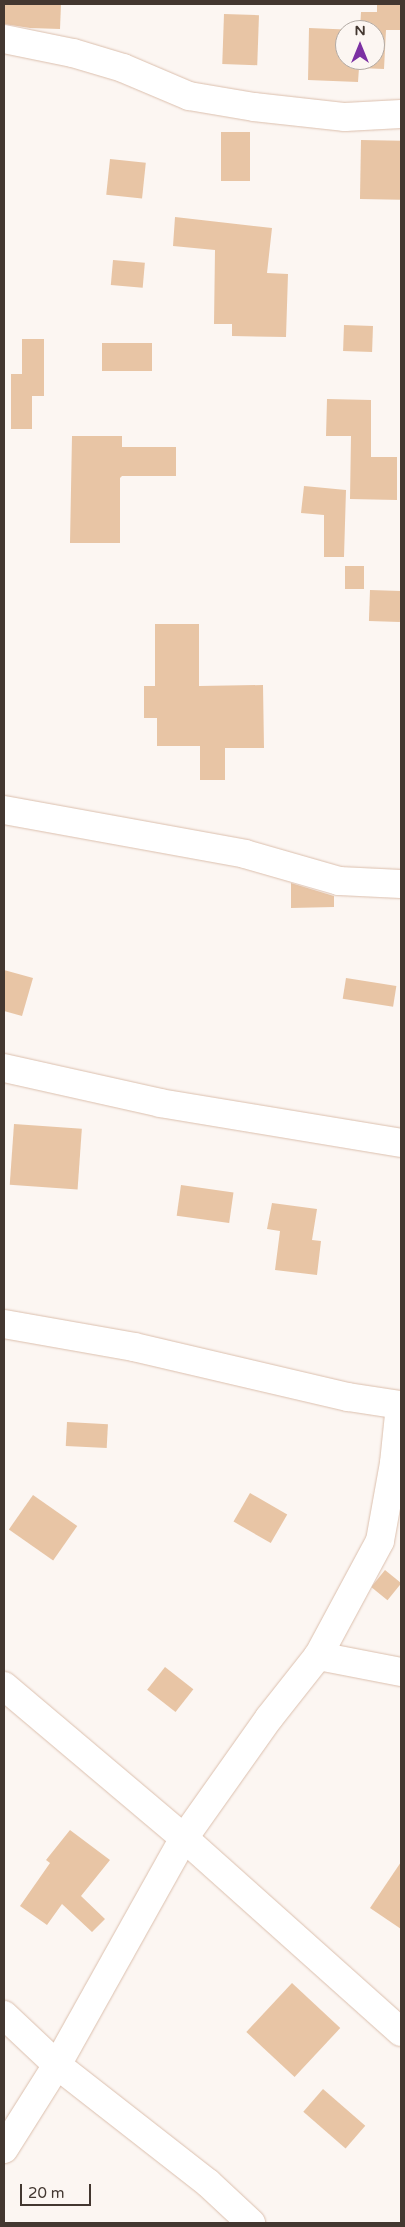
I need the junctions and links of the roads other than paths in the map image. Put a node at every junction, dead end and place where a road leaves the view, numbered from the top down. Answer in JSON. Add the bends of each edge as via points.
{"nodes":[{"id":1,"x":4,"y":39,"type":"edge"},
{"id":2,"x":401,"y":114,"type":"edge"},
{"id":3,"x":4,"y":810,"type":"edge"},
{"id":4,"x":401,"y":884,"type":"edge"},
{"id":5,"x":4,"y":1068,"type":"edge"},
{"id":6,"x":401,"y":1144,"type":"edge"},
{"id":7,"x":4,"y":1324,"type":"edge"},
{"id":8,"x":318,"y":1656,"type":"junction"},
{"id":9,"x":363,"y":1664,"type":"junction"},
{"id":10,"x":401,"y":1672,"type":"edge"},
{"id":11,"x":4,"y":1686,"type":"edge"},
{"id":12,"x":401,"y":1694,"type":"edge"},
{"id":13,"x":184,"y":1838,"type":"junction"},
{"id":14,"x":4,"y":2015,"type":"edge"},
{"id":15,"x":401,"y":2032,"type":"edge"},
{"id":16,"x":57,"y":2065,"type":"junction"},
{"id":17,"x":4,"y":2149,"type":"edge"},
{"id":18,"x":251,"y":2223,"type":"edge"}],
"edges":[{"from":1,"to":2,"type":"street","via":[[73,53],[123,68],[189,96],[345,117]]},
{"from":3,"to":4,"type":"street","via":[[245,854],[339,881]]},
{"from":5,"to":6,"type":"street","via":[[160,1103]]},
{"from":7,"to":8,"type":"street","via":[[134,1347],[321,1391],[400,1405],[394,1463],[380,1541]]},
{"from":8,"to":9,"type":"street"},
{"from":8,"to":13,"type":"street","via":[[269,1718]]},
{"from":9,"to":10,"type":"street"},
{"from":9,"to":12,"type":"street"},
{"from":11,"to":13,"type":"street"},
{"from":13,"to":15,"type":"street"},
{"from":13,"to":16,"type":"street"},
{"from":14,"to":16,"type":"street"},
{"from":16,"to":17,"type":"street"},
{"from":16,"to":18,"type":"street","via":[[208,2183]]}]}
